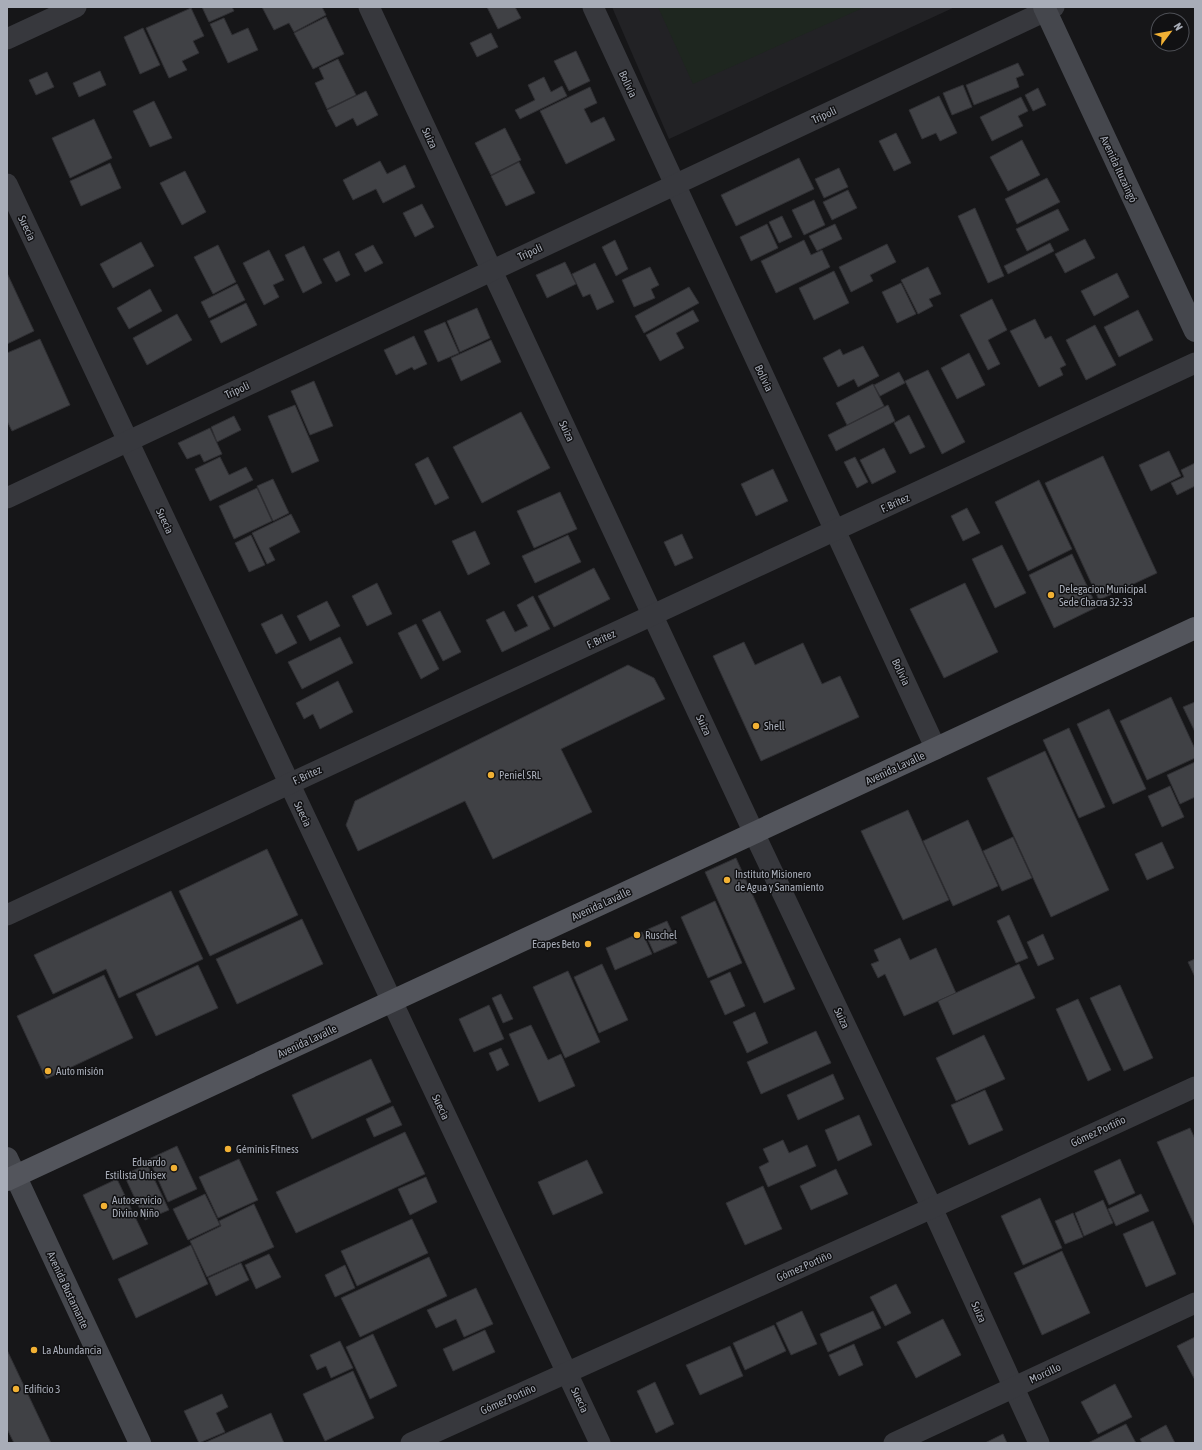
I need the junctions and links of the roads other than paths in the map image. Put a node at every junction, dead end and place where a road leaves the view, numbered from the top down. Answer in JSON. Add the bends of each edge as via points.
{"nodes":[{"id":1,"x":76,"y":7,"type":"edge"},
{"id":2,"x":369,"y":7,"type":"edge"},
{"id":3,"x":593,"y":7,"type":"edge"},
{"id":4,"x":1048,"y":8,"type":"edge"},
{"id":5,"x":7,"y":39,"type":"edge"},
{"id":6,"x":7,"y":184,"type":"edge"},
{"id":7,"x":674,"y":185,"type":"junction"},
{"id":8,"x":492,"y":270,"type":"junction"},
{"id":9,"x":1195,"y":331,"type":"edge"},
{"id":10,"x":1195,"y":363,"type":"edge"},
{"id":11,"x":128,"y":442,"type":"junction"},
{"id":12,"x":7,"y":498,"type":"edge"},
{"id":13,"x":835,"y":530,"type":"junction"},
{"id":14,"x":652,"y":615,"type":"junction"},
{"id":15,"x":1195,"y":628,"type":"edge"},
{"id":16,"x":936,"y":749,"type":"junction"},
{"id":17,"x":289,"y":784,"type":"junction"},
{"id":18,"x":754,"y":833,"type":"junction"},
{"id":19,"x":7,"y":915,"type":"edge"},
{"id":20,"x":392,"y":1002,"type":"junction"},
{"id":21,"x":1195,"y":1087,"type":"edge"},
{"id":22,"x":10,"y":1172,"type":"edge"},
{"id":23,"x":932,"y":1208,"type":"junction"},
{"id":24,"x":1195,"y":1303,"type":"edge"},
{"id":25,"x":567,"y":1373,"type":"junction"},
{"id":26,"x":1013,"y":1388,"type":"junction"},
{"id":27,"x":140,"y":1443,"type":"edge"},
{"id":28,"x":412,"y":1443,"type":"edge"},
{"id":29,"x":600,"y":1443,"type":"edge"},
{"id":30,"x":894,"y":1443,"type":"edge"},
{"id":31,"x":1039,"y":1443,"type":"edge"}],
"edges":[{"from":1,"to":5,"type":"street"},
{"from":2,"to":8,"type":"street","name":"Suiza"},
{"from":3,"to":7,"type":"street","name":"Bolivia"},
{"from":4,"to":7,"type":"street","name":"Trípoli"},
{"from":4,"to":9,"type":"main road","name":"Avenida Ituzaingó"},
{"from":6,"to":11,"type":"street","name":"Suecia"},
{"from":7,"to":8,"type":"street","name":"Trípoli"},
{"from":7,"to":13,"type":"street","name":"Bolivia"},
{"from":8,"to":11,"type":"street","name":"Trípoli"},
{"from":8,"to":14,"type":"street","name":"Suiza"},
{"from":10,"to":13,"type":"street","name":"F. Britez"},
{"from":11,"to":12,"type":"street","name":"Trípoli"},
{"from":11,"to":17,"type":"street","name":"Suecia"},
{"from":13,"to":14,"type":"street","name":"F. Britez"},
{"from":13,"to":16,"type":"street","name":"Bolivia"},
{"from":14,"to":17,"type":"street","name":"F. Britez"},
{"from":14,"to":18,"type":"street","name":"Suiza"},
{"from":15,"to":16,"type":"main road","name":"Avenida Lavalle"},
{"from":16,"to":18,"type":"main road","name":"Avenida Lavalle"},
{"from":17,"to":19,"type":"street","name":"F. Britez"},
{"from":17,"to":20,"type":"street","name":"Suecia"},
{"from":18,"to":20,"type":"main road","name":"Avenida Lavalle"},
{"from":18,"to":23,"type":"street","name":"Suiza"},
{"from":20,"to":22,"type":"main road","name":"Avenida Lavalle"},
{"from":20,"to":25,"type":"street","name":"Suecia"},
{"from":21,"to":23,"type":"street","name":"Gómez Portiño"},
{"from":22,"to":27,"type":"main road","name":"Avenida Bustamante"},
{"from":23,"to":25,"type":"street","name":"Gómez Portiño"},
{"from":23,"to":26,"type":"street","name":"Suiza"},
{"from":24,"to":26,"type":"street","name":"Morcillo"},
{"from":25,"to":28,"type":"street","name":"Gómez Portiño"},
{"from":25,"to":29,"type":"street","name":"Suecia"},
{"from":26,"to":30,"type":"street","name":"Morcillo"},
{"from":26,"to":31,"type":"street","name":"Suiza"}]}
